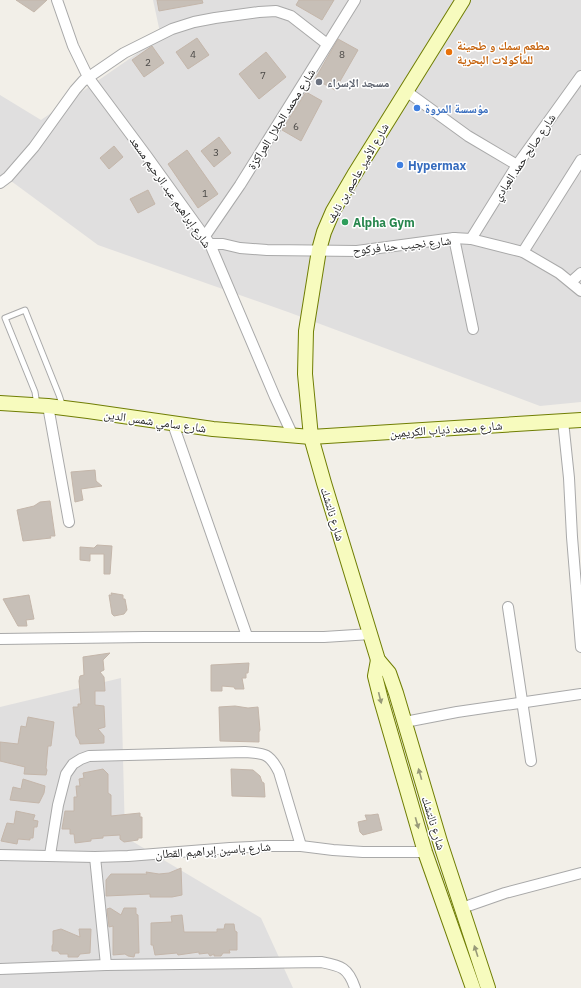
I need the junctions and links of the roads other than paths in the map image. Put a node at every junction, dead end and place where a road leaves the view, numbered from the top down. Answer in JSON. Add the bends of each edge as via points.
{"nodes":[{"id":1,"x":57,"y":0,"type":"edge"},
{"id":2,"x":355,"y":0,"type":"edge"},
{"id":3,"x":463,"y":0,"type":"edge"},
{"id":4,"x":327,"y":44,"type":"junction"},
{"id":5,"x":581,"y":76,"type":"edge"},
{"id":6,"x":88,"y":77,"type":"junction"},
{"id":7,"x":406,"y":91,"type":"junction"},
{"id":8,"x":581,"y":160,"type":"edge"},
{"id":9,"x":517,"y":165,"type":"junction"},
{"id":10,"x":0,"y":183,"type":"edge"},
{"id":11,"x":454,"y":238,"type":"junction"},
{"id":12,"x":471,"y":239,"type":"junction"},
{"id":13,"x":208,"y":240,"type":"junction"},
{"id":14,"x":319,"y":250,"type":"junction"},
{"id":15,"x":523,"y":252,"type":"junction"},
{"id":16,"x":581,"y":273,"type":"edge"},
{"id":17,"x":571,"y":282,"type":"junction"},
{"id":18,"x":581,"y":291,"type":"edge"},
{"id":19,"x":473,"y":329,"type":"dead end"},
{"id":20,"x":0,"y":403,"type":"edge"},
{"id":21,"x":42,"y":406,"type":"junction"},
{"id":22,"x":63,"y":408,"type":"junction"},
{"id":23,"x":581,"y":420,"type":"edge"},
{"id":24,"x":563,"y":421,"type":"junction"},
{"id":25,"x":173,"y":424,"type":"junction"},
{"id":26,"x":293,"y":436,"type":"junction"},
{"id":27,"x":311,"y":437,"type":"junction"},
{"id":28,"x":69,"y":522,"type":"dead end"},
{"id":29,"x":508,"y":607,"type":"dead end"},
{"id":30,"x":371,"y":634,"type":"junction"},
{"id":31,"x":247,"y":636,"type":"junction"},
{"id":32,"x":0,"y":639,"type":"edge"},
{"id":33,"x":581,"y":647,"type":"edge"},
{"id":34,"x":378,"y":660,"type":"junction"},
{"id":35,"x":581,"y":694,"type":"edge"},
{"id":36,"x":522,"y":702,"type":"junction"},
{"id":37,"x":405,"y":722,"type":"junction"},
{"id":38,"x":530,"y":761,"type":"dead end"},
{"id":39,"x":301,"y":846,"type":"junction"},
{"id":40,"x":425,"y":852,"type":"junction"},
{"id":41,"x":0,"y":855,"type":"edge"},
{"id":42,"x":50,"y":856,"type":"junction"},
{"id":43,"x":95,"y":857,"type":"junction"},
{"id":44,"x":581,"y":873,"type":"edge"},
{"id":45,"x":462,"y":908,"type":"junction"},
{"id":46,"x":106,"y":965,"type":"junction"},
{"id":47,"x":0,"y":969,"type":"edge"},
{"id":48,"x":355,"y":988,"type":"edge"},
{"id":49,"x":473,"y":988,"type":"edge"},
{"id":50,"x":488,"y":988,"type":"edge"}],
"edges":[{"from":1,"to":6,"type":"street","name":"شارع إبراهيم عبد الرحيم مسعد","via":[[73,46]]},
{"from":2,"to":4,"type":"street","name":"شارع محمد الجلال العراكزة"},
{"from":3,"to":7,"type":"main road","name":"شارع الأمير عاصم بن نايف"},
{"from":4,"to":6,"type":"street","via":[[286,13],[251,12],[194,22],[172,29],[124,53]]},
{"from":4,"to":13,"type":"street","name":"شارع محمد الجلال العراكزة"},
{"from":5,"to":9,"type":"street","name":"شارع صالح حمد العبادي"},
{"from":6,"to":10,"type":"street","via":[[75,90],[30,153]]},
{"from":6,"to":13,"type":"street","name":"شارع إبراهيم عبد الرحيم مسعد"},
{"from":7,"to":9,"type":"street","via":[[468,136]]},
{"from":7,"to":14,"type":"main road","name":"شارع الأمير عاصم بن نايف","via":[[333,211]]},
{"from":8,"to":15,"type":"street"},
{"from":9,"to":12,"type":"street","name":"شارع صالح حمد العبادي"},
{"from":11,"to":12,"type":"street","name":"شارع نجيب حنا فركوح"},
{"from":11,"to":14,"type":"street","name":"شارع نجيب حنا فركوح","via":[[357,251]]},
{"from":11,"to":19,"type":"street"},
{"from":12,"to":15,"type":"street","name":"شارع نجيب حنا فركوح"},
{"from":13,"to":14,"type":"street","name":"شارع نجيب حنا فركوح","via":[[240,248]]},
{"from":13,"to":26,"type":"street","name":"شارع إبراهيم عبد الرحيم مسعد"},
{"from":14,"to":27,"type":"main road","name":"شارع الأمير عاصم بن نايف","via":[[306,330],[305,374]]},
{"from":15,"to":17,"type":"street","name":"شارع نجيب حنا فركوح"},
{"from":16,"to":17,"type":"street"},
{"from":17,"to":18,"type":"street","name":"شارع نجيب حنا فركوح"},
{"from":20,"to":21,"type":"main road","name":"شارع سامي شمس الدين"},
{"from":21,"to":22,"type":"main road","name":"شارع سامي شمس الدين"},
{"from":21,"to":22,"type":"lane","via":[[5,318],[25,310]]},
{"from":21,"to":28,"type":"street"},
{"from":22,"to":25,"type":"main road","name":"شارع سامي شمس الدين"},
{"from":23,"to":24,"type":"main road","name":"شارع محمد ذياب الكريمين"},
{"from":24,"to":27,"type":"main road","name":"شارع محمد ذياب الكريمين"},
{"from":24,"to":33,"type":"street"},
{"from":25,"to":26,"type":"main road","name":"شارع سامي شمس الدين"},
{"from":25,"to":31,"type":"street"},
{"from":26,"to":27,"type":"main road","name":"شارع سامي شمس الدين"},
{"from":27,"to":30,"type":"main road","name":"شارع نالتشك"},
{"from":29,"to":36,"type":"street"},
{"from":30,"to":31,"type":"street","via":[[324,637]]},
{"from":30,"to":34,"type":"main road","name":"شارع نالتشك"},
{"from":31,"to":32,"type":"street"},
{"from":34,"to":37,"type":"main road","name":"شارع نالتشك","via":[[389,673]]},
{"from":34,"to":40,"type":"main road","name":"شارع نالتشك","one_way":true,"via":[[375,676]]},
{"from":35,"to":36,"type":"street"},
{"from":36,"to":37,"type":"street"},
{"from":36,"to":38,"type":"street"},
{"from":45,"to":37,"type":"main road","name":"شارع نالتشك","one_way":true},
{"from":39,"to":40,"type":"street","name":"شارع ياسين إبراهيم القطان","via":[[363,852]]},
{"from":39,"to":42,"type":"street","via":[[279,772],[273,760],[258,752],[89,756],[73,764],[66,774]]},
{"from":39,"to":43,"type":"street","name":"شارع ياسين إبراهيم القطان"},
{"from":40,"to":49,"type":"main road","name":"شارع نالتشك"},
{"from":41,"to":42,"type":"street","name":"شارع ياسين إبراهيم القطان"},
{"from":42,"to":43,"type":"street","name":"شارع ياسين إبراهيم القطان"},
{"from":43,"to":46,"type":"street"},
{"from":44,"to":45,"type":"street","via":[[505,893]]},
{"from":50,"to":45,"type":"main road","name":"شارع نالتشك","one_way":true},
{"from":46,"to":47,"type":"street"},
{"from":46,"to":48,"type":"street","via":[[321,962],[343,968]]}]}
